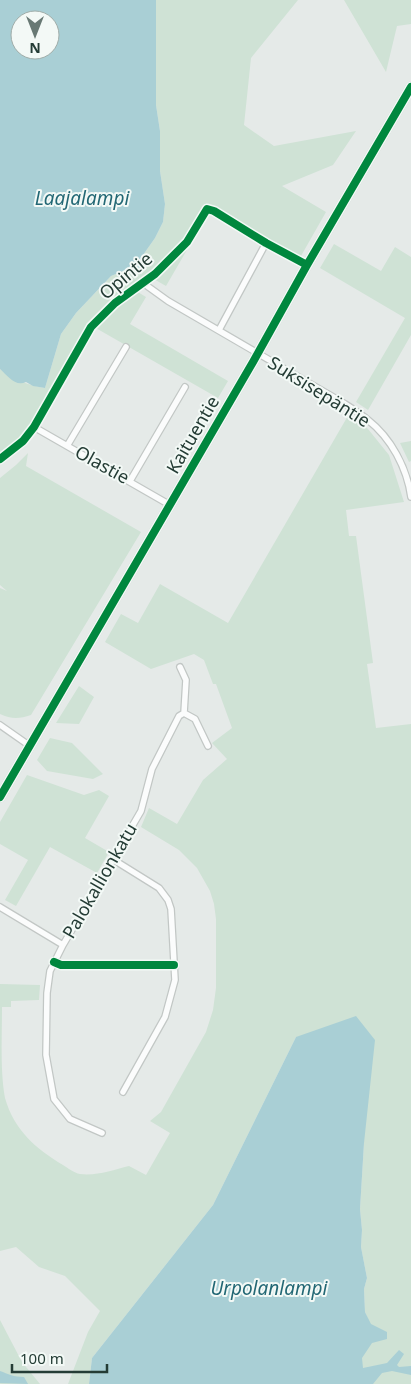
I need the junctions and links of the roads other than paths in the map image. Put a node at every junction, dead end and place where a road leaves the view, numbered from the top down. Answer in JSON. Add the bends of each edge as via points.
{"nodes":[{"id":1,"x":411,"y":87,"type":"edge"},
{"id":2,"x":266,"y":243,"type":"dead end"},
{"id":3,"x":143,"y":282,"type":"dead end"},
{"id":4,"x":219,"y":330,"type":"junction"},
{"id":5,"x":126,"y":347,"type":"dead end"},
{"id":6,"x":258,"y":354,"type":"junction"},
{"id":7,"x":185,"y":387,"type":"dead end"},
{"id":8,"x":34,"y":427,"type":"dead end"},
{"id":9,"x":67,"y":446,"type":"junction"},
{"id":10,"x":130,"y":481,"type":"junction"},
{"id":11,"x":411,"y":497,"type":"edge"},
{"id":12,"x":170,"y":505,"type":"junction"},
{"id":13,"x":180,"y":667,"type":"dead end"},
{"id":14,"x":184,"y":713,"type":"junction"},
{"id":15,"x":0,"y":725,"type":"edge"},
{"id":16,"x":30,"y":746,"type":"junction"},
{"id":17,"x":208,"y":746,"type":"dead end"},
{"id":18,"x":0,"y":797,"type":"edge"},
{"id":19,"x":114,"y":860,"type":"junction"},
{"id":20,"x":0,"y":907,"type":"edge"},
{"id":21,"x":63,"y":945,"type":"junction"},
{"id":22,"x":123,"y":1092,"type":"dead end"},
{"id":23,"x":102,"y":1134,"type":"dead end"}],
"edges":[{"from":1,"to":6,"type":"street","name":"Kaituentie"},
{"from":2,"to":4,"type":"street"},
{"from":3,"to":4,"type":"street","name":"Suksisepäntie","via":[[168,302]]},
{"from":4,"to":6,"type":"street","name":"Suksisepäntie"},
{"from":5,"to":9,"type":"street"},
{"from":6,"to":11,"type":"street","name":"Suksisepäntie","via":[[345,404],[373,425],[391,445],[400,462],[408,478]]},
{"from":6,"to":12,"type":"street","name":"Kaituentie"},
{"from":7,"to":10,"type":"street"},
{"from":8,"to":9,"type":"street","name":"Olastie"},
{"from":9,"to":10,"type":"street","name":"Olastie"},
{"from":10,"to":12,"type":"street","name":"Olastie"},
{"from":12,"to":16,"type":"street","name":"Kaituentie"},
{"from":13,"to":14,"type":"street","via":[[186,680]]},
{"from":14,"to":17,"type":"street","via":[[195,719]]},
{"from":14,"to":19,"type":"street","name":"Palokallionkatu","via":[[179,716],[152,769],[141,811]]},
{"from":15,"to":16,"type":"street"},
{"from":16,"to":18,"type":"street","name":"Kaituentie"},
{"from":19,"to":21,"type":"street","name":"Palokallionkatu"},
{"from":19,"to":22,"type":"street","via":[[159,888],[168,900],[175,980],[165,1017]]},
{"from":20,"to":21,"type":"street"},
{"from":21,"to":23,"type":"street","name":"Palokallionkatu","via":[[50,971],[47,993],[46,1055],[54,1099],[70,1118]]}]}
